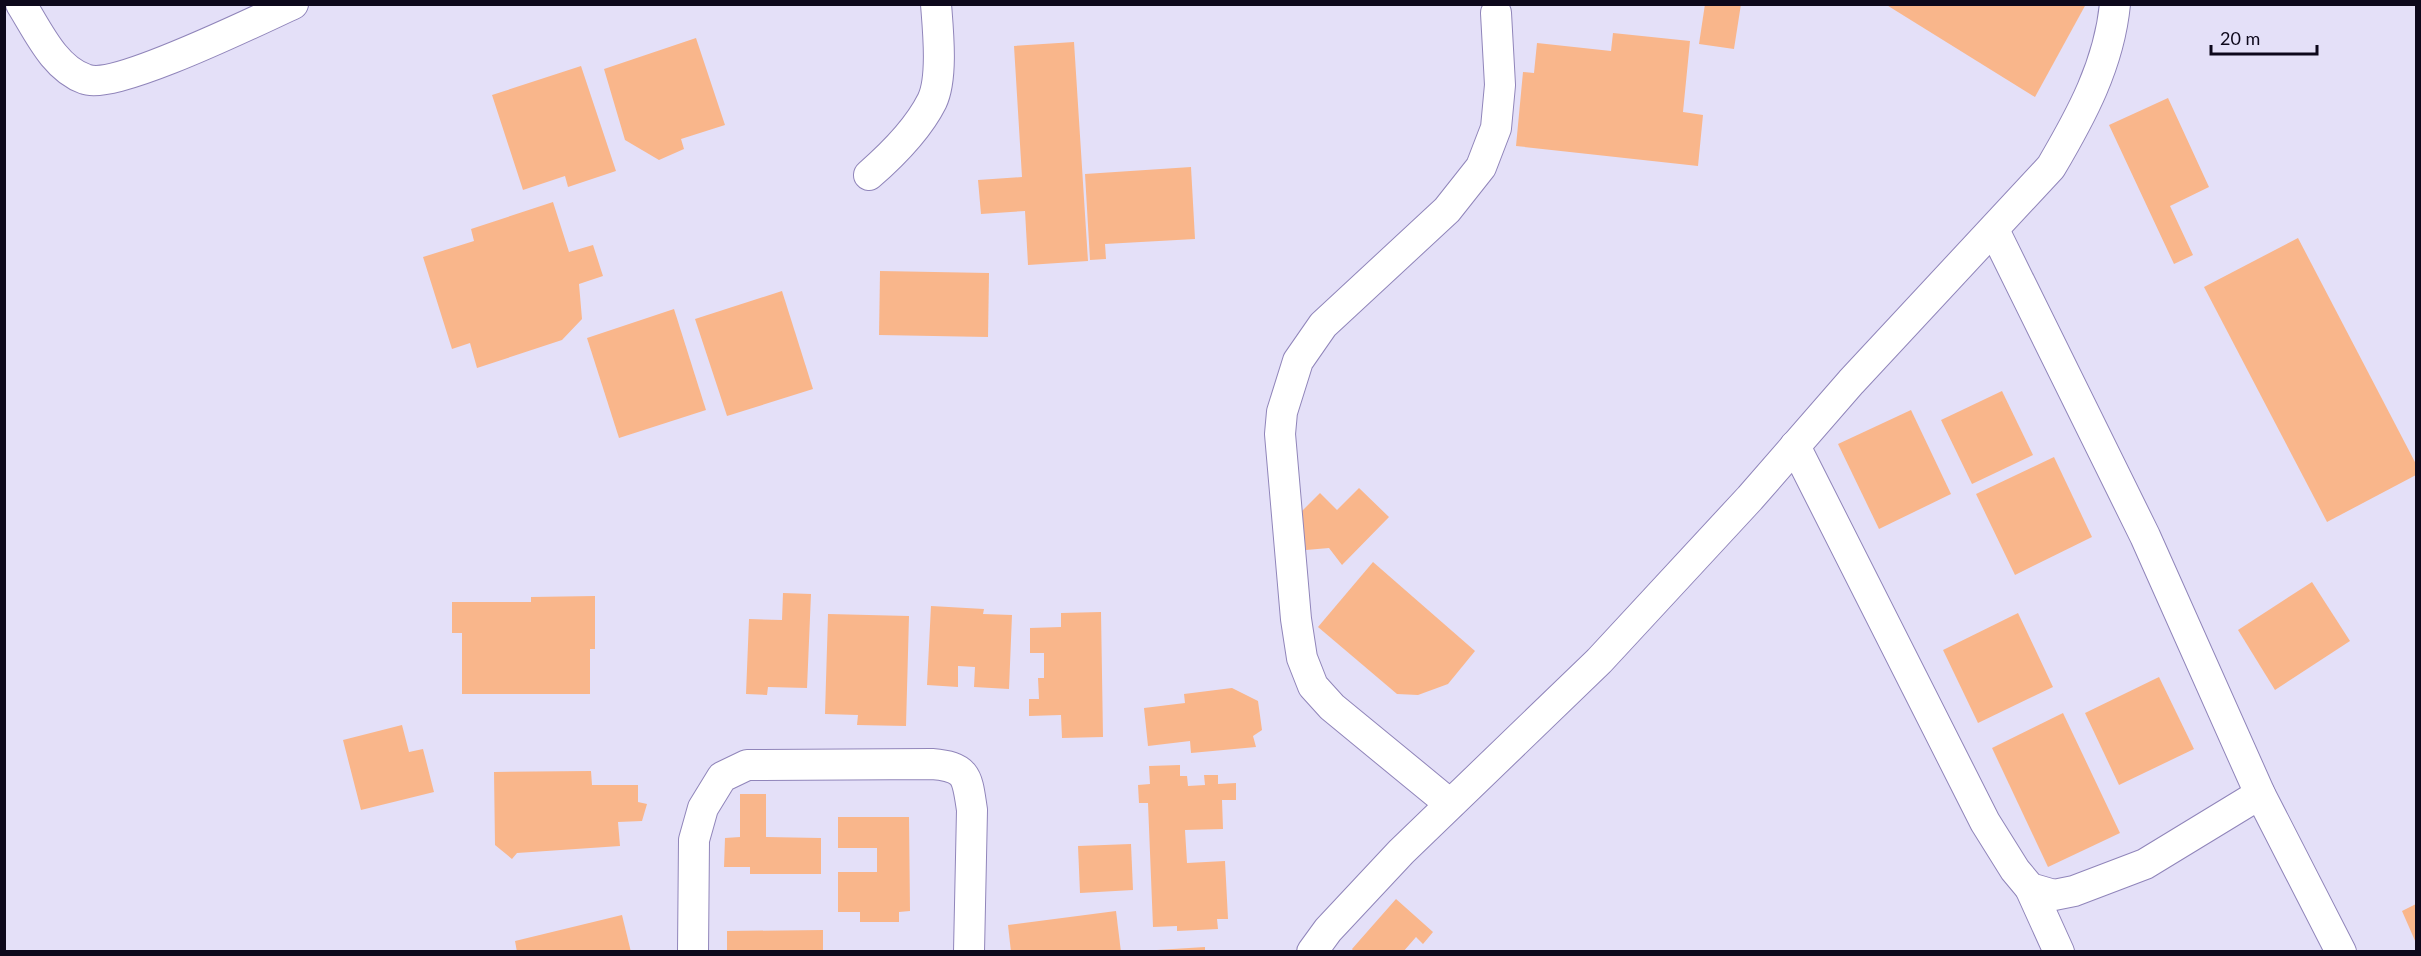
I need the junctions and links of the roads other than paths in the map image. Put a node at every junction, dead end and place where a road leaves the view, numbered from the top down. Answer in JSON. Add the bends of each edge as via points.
{"nodes":[{"id":1,"x":21,"y":4,"type":"edge"},
{"id":2,"x":293,"y":4,"type":"edge"},
{"id":3,"x":936,"y":4,"type":"edge"},
{"id":4,"x":959,"y":4,"type":"edge"},
{"id":5,"x":2115,"y":4,"type":"edge"},
{"id":6,"x":1496,"y":13,"type":"dead end"},
{"id":7,"x":939,"y":40,"type":"junction"},
{"id":8,"x":868,"y":175,"type":"dead end"},
{"id":9,"x":1994,"y":230,"type":"junction"},
{"id":10,"x":1795,"y":446,"type":"junction"},
{"id":11,"x":2260,"y":794,"type":"junction"},
{"id":12,"x":1450,"y":804,"type":"junction"},
{"id":13,"x":2031,"y":888,"type":"junction"},
{"id":14,"x":693,"y":951,"type":"edge"},
{"id":15,"x":969,"y":951,"type":"edge"},
{"id":16,"x":1312,"y":951,"type":"edge"},
{"id":17,"x":2059,"y":951,"type":"edge"},
{"id":18,"x":2341,"y":951,"type":"edge"}],
"edges":[{"from":1,"to":2,"type":"street","via":[[61,65],[87,81],[118,77],[155,64]]},
{"from":3,"to":7,"type":"street"},
{"from":4,"to":7,"type":"street"},
{"from":5,"to":9,"type":"street","via":[[2099,76],[2076,126],[2051,167]]},
{"from":6,"to":12,"type":"street","via":[[1500,85],[1496,128],[1480,167],[1447,210],[1323,325],[1298,361],[1282,412],[1280,434],[1296,619],[1302,658],[1313,686],[1332,708]]},
{"from":7,"to":8,"type":"street","via":[[933,100],[899,149]]},
{"from":9,"to":10,"type":"street"},
{"from":9,"to":11,"type":"street","via":[[2145,536]]},
{"from":10,"to":12,"type":"street","via":[[1599,661]]},
{"from":10,"to":13,"type":"street","via":[[1985,822]]},
{"from":11,"to":13,"type":"street","via":[[2145,864],[2074,891],[2054,895]]},
{"from":11,"to":18,"type":"street"},
{"from":12,"to":16,"type":"street"},
{"from":13,"to":17,"type":"street"},
{"from":14,"to":15,"type":"street","via":[[694,840],[703,808],[722,777],[747,765],[932,764],[960,770],[969,789]]}]}
